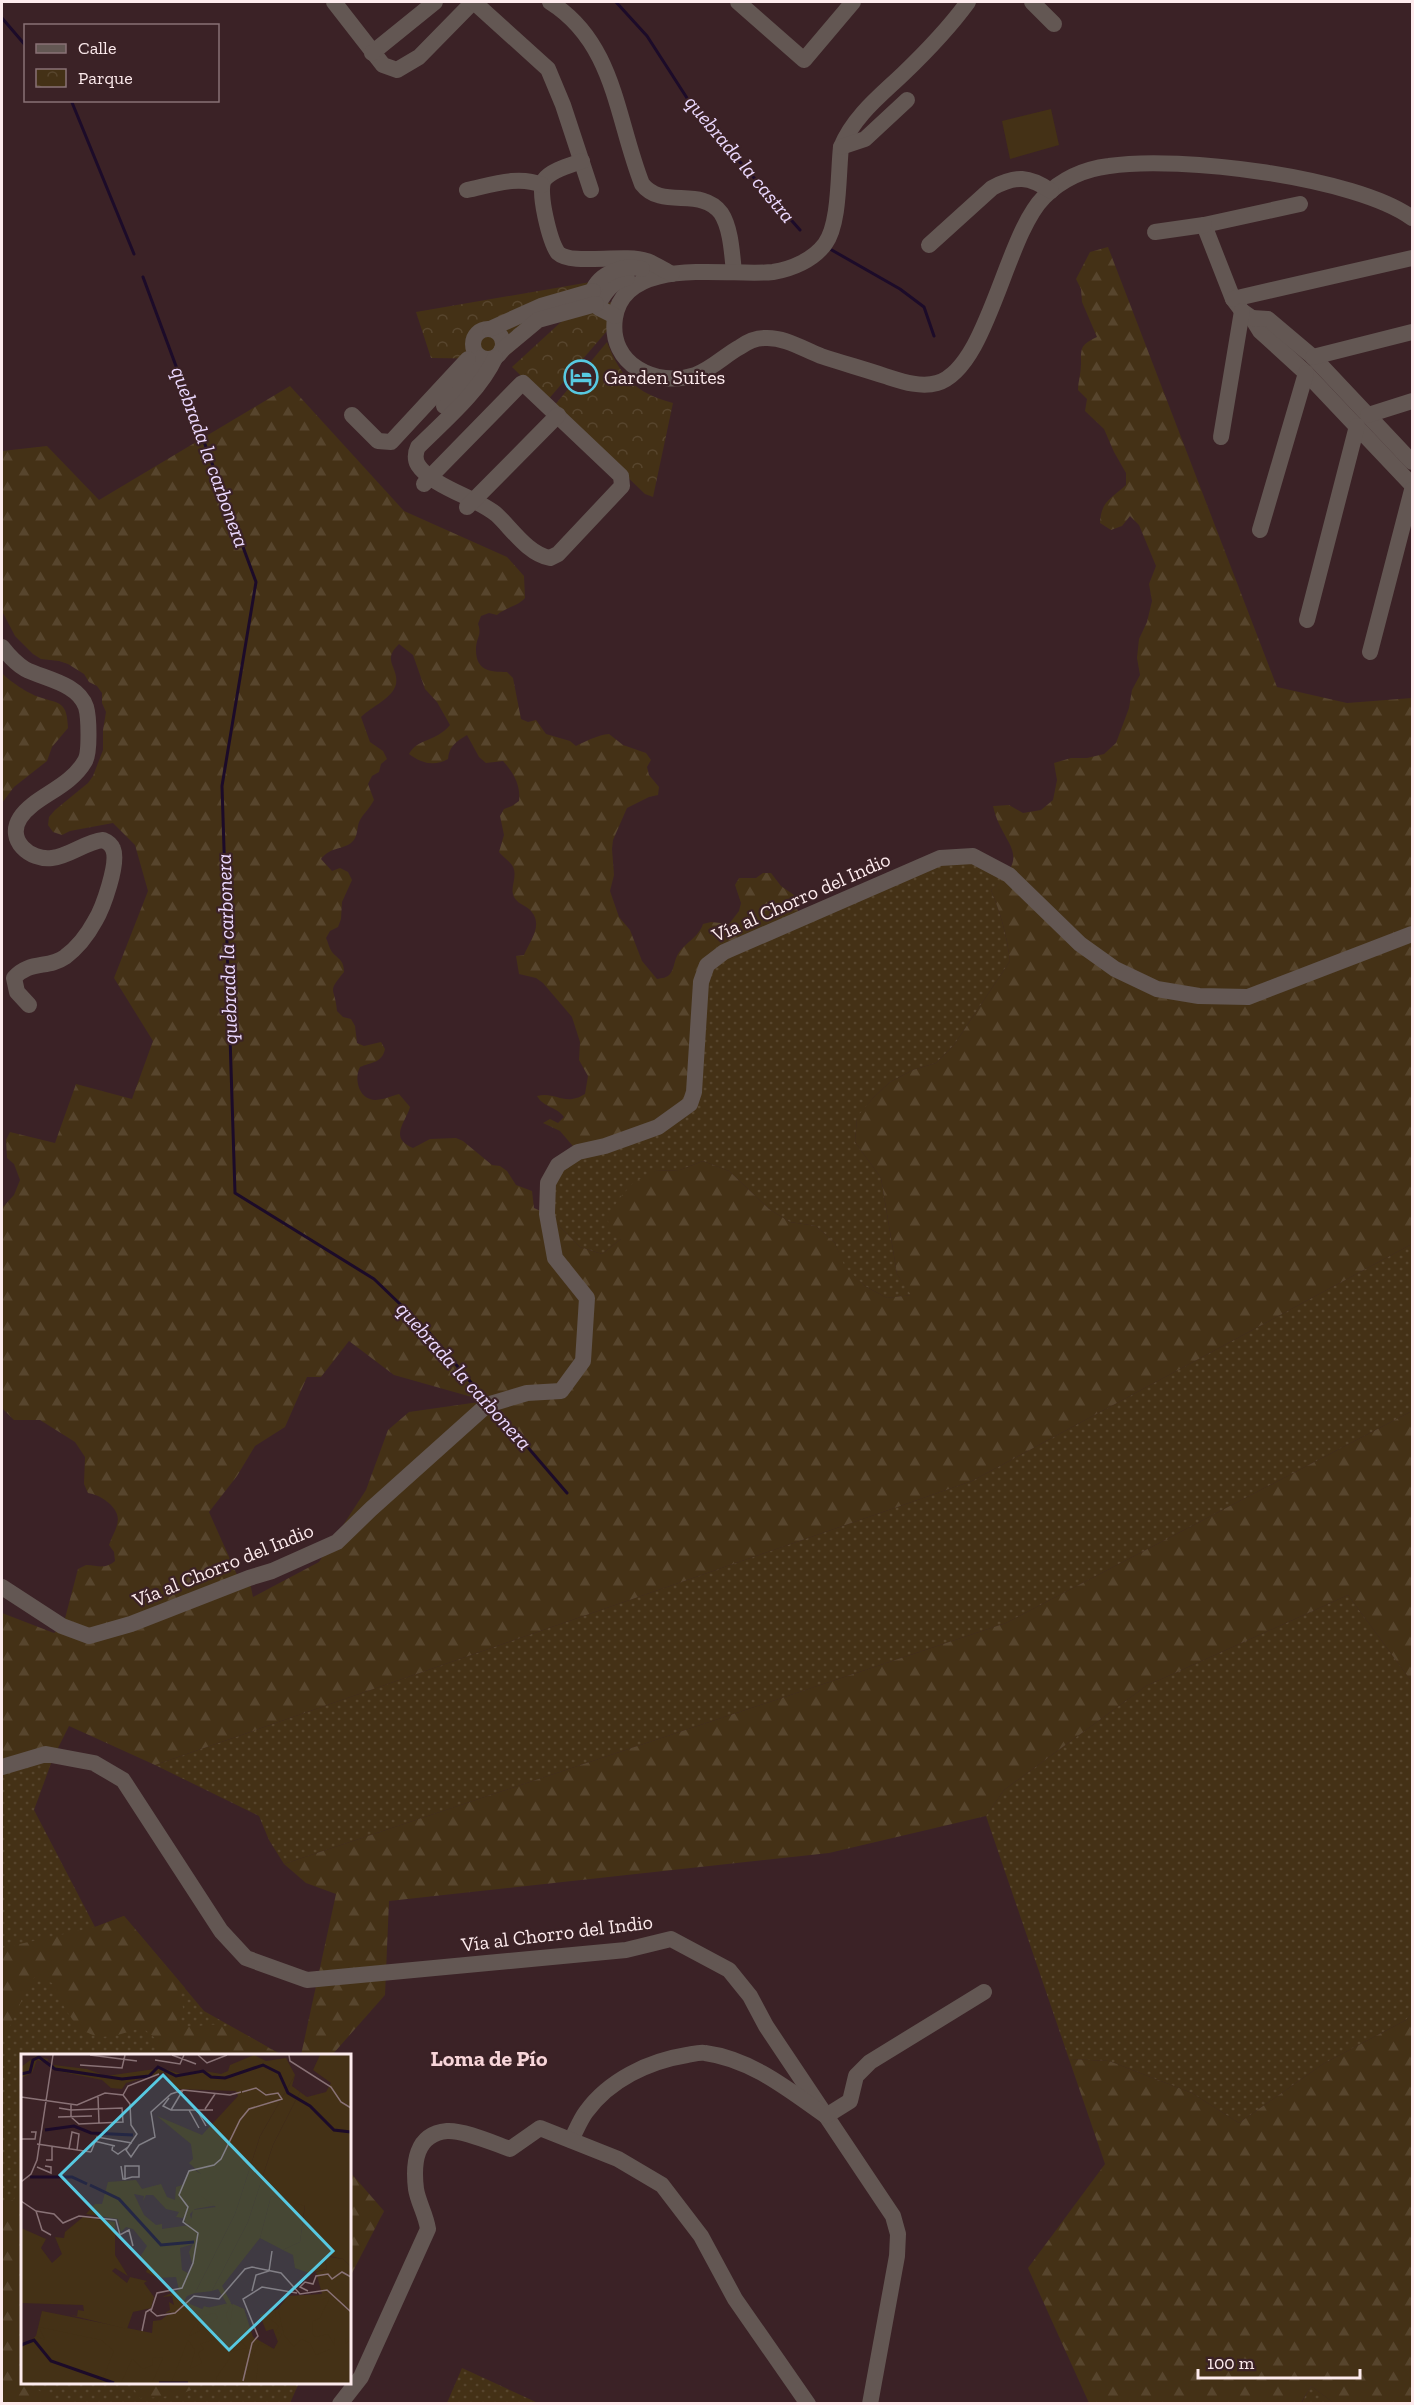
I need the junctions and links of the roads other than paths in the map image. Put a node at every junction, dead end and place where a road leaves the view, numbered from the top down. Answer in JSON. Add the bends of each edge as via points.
{"nodes":[{"id":1,"x":334,"y":2,"type":"edge"},
{"id":2,"x":435,"y":2,"type":"edge"},
{"id":3,"x":473,"y":2,"type":"edge"},
{"id":4,"x":550,"y":2,"type":"edge"},
{"id":5,"x":738,"y":2,"type":"edge"},
{"id":6,"x":853,"y":2,"type":"edge"},
{"id":7,"x":968,"y":2,"type":"edge"},
{"id":8,"x":1032,"y":2,"type":"edge"},
{"id":9,"x":1054,"y":24,"type":"dead end"},
{"id":10,"x":372,"y":53,"type":"junction"},
{"id":11,"x":907,"y":100,"type":"dead end"},
{"id":12,"x":841,"y":147,"type":"junction"},
{"id":13,"x":582,"y":161,"type":"junction"},
{"id":14,"x":542,"y":185,"type":"junction"},
{"id":15,"x":467,"y":190,"type":"dead end"},
{"id":16,"x":591,"y":190,"type":"dead end"},
{"id":17,"x":1051,"y":191,"type":"junction"},
{"id":18,"x":1300,"y":204,"type":"dead end"},
{"id":19,"x":1413,"y":218,"type":"edge"},
{"id":20,"x":1204,"y":225,"type":"junction"},
{"id":21,"x":1155,"y":232,"type":"dead end"},
{"id":22,"x":929,"y":245,"type":"dead end"},
{"id":23,"x":1413,"y":258,"type":"edge"},
{"id":24,"x":734,"y":272,"type":"junction"},
{"id":25,"x":672,"y":274,"type":"junction"},
{"id":26,"x":648,"y":281,"type":"junction"},
{"id":27,"x":595,"y":300,"type":"junction"},
{"id":28,"x":1242,"y":310,"type":"junction"},
{"id":29,"x":615,"y":316,"type":"junction"},
{"id":30,"x":490,"y":329,"type":"junction"},
{"id":31,"x":1413,"y":332,"type":"edge"},
{"id":32,"x":488,"y":355,"type":"junction"},
{"id":33,"x":1313,"y":357,"type":"junction"},
{"id":34,"x":1306,"y":373,"type":"junction"},
{"id":35,"x":1413,"y":401,"type":"edge"},
{"id":36,"x":351,"y":415,"type":"dead end"},
{"id":37,"x":558,"y":415,"type":"junction"},
{"id":38,"x":1362,"y":420,"type":"junction"},
{"id":39,"x":1221,"y":437,"type":"dead end"},
{"id":40,"x":1413,"y":462,"type":"edge"},
{"id":41,"x":427,"y":480,"type":"junction"},
{"id":42,"x":1413,"y":484,"type":"edge"},
{"id":43,"x":1413,"y":490,"type":"edge"},
{"id":44,"x":470,"y":505,"type":"junction"},
{"id":45,"x":1260,"y":530,"type":"dead end"},
{"id":46,"x":1307,"y":620,"type":"dead end"},
{"id":47,"x":2,"y":647,"type":"edge"},
{"id":48,"x":1370,"y":652,"type":"dead end"},
{"id":49,"x":1413,"y":934,"type":"edge"},
{"id":50,"x":29,"y":1005,"type":"dead end"},
{"id":51,"x":2,"y":1587,"type":"edge"},
{"id":52,"x":2,"y":1767,"type":"edge"},
{"id":53,"x":984,"y":1992,"type":"dead end"},
{"id":54,"x":826,"y":2116,"type":"junction"},
{"id":55,"x":571,"y":2140,"type":"junction"},
{"id":56,"x":340,"y":2403,"type":"edge"},
{"id":57,"x":808,"y":2403,"type":"edge"},
{"id":58,"x":870,"y":2403,"type":"edge"}],
"edges":[{"from":1,"to":10,"type":"street"},
{"from":2,"to":10,"type":"street"},
{"from":3,"to":10,"type":"street","via":[[403,69],[387,68]]},
{"from":3,"to":13,"type":"street","via":[[548,69]]},
{"from":4,"to":24,"type":"street","via":[[574,20],[599,55],[642,184],[657,196],[701,200],[712,205],[722,215]]},
{"from":5,"to":6,"type":"street","via":[[804,60]]},
{"from":7,"to":12,"type":"street","via":[[934,44],[864,111]]},
{"from":8,"to":9,"type":"street"},
{"from":11,"to":12,"type":"street","via":[[865,139]]},
{"from":12,"to":24,"type":"street","via":[[833,226],[825,244],[811,259],[795,266],[774,272]]},
{"from":13,"to":14,"type":"street","via":[[548,176]]},
{"from":13,"to":16,"type":"street"},
{"from":14,"to":15,"type":"street","via":[[520,180]]},
{"from":14,"to":25,"type":"street","via":[[548,225],[555,248],[562,256],[636,259]]},
{"from":17,"to":19,"type":"street","via":[[1075,175],[1108,166],[1203,165],[1340,187],[1367,195]]},
{"from":17,"to":22,"type":"street","via":[[1029,179],[1004,182],[992,188]]},
{"from":17,"to":29,"type":"street","via":[[1031,215],[987,319],[963,363],[951,376],[932,385],[906,382],[782,340],[763,338],[747,343],[697,374],[658,378],[644,374],[617,349]]},
{"from":18,"to":20,"type":"street"},
{"from":20,"to":21,"type":"street"},
{"from":20,"to":28,"type":"street"},
{"from":23,"to":28,"type":"street"},
{"from":24,"to":25,"type":"street"},
{"from":25,"to":26,"type":"street"},
{"from":26,"to":27,"type":"street","via":[[624,278]]},
{"from":26,"to":29,"type":"street","via":[[620,301]]},
{"from":27,"to":29,"type":"street"},
{"from":27,"to":30,"type":"street","via":[[542,306]]},
{"from":27,"to":32,"type":"street","via":[[537,320]]},
{"from":28,"to":33,"type":"street","via":[[1268,319]]},
{"from":28,"to":34,"type":"street"},
{"from":28,"to":39,"type":"street"},
{"from":30,"to":32,"type":"street","via":[[501,337]]},
{"from":30,"to":32,"type":"street","via":[[474,338]]},
{"from":31,"to":33,"type":"street"},
{"from":32,"to":36,"type":"street","via":[[391,442],[378,441]]},
{"from":32,"to":41,"type":"street","via":[[484,375],[406,453],[405,464],[414,476]]},
{"from":33,"to":38,"type":"street"},
{"from":34,"to":38,"type":"street"},
{"from":34,"to":45,"type":"street"},
{"from":35,"to":38,"type":"street"},
{"from":37,"to":41,"type":"street","via":[[525,383],[520,384]]},
{"from":37,"to":44,"type":"street"},
{"from":37,"to":44,"type":"street","via":[[621,476],[622,486],[558,554],[550,558],[536,552],[502,522],[493,522]]},
{"from":38,"to":40,"type":"street"},
{"from":38,"to":42,"type":"street"},
{"from":38,"to":46,"type":"street"},
{"from":41,"to":44,"type":"street"},
{"from":43,"to":48,"type":"street"},
{"from":47,"to":50,"type":"street","via":[[24,668],[72,689],[85,705],[87,720],[85,762],[66,783],[20,817],[17,839],[25,851],[46,858],[103,840],[110,843],[115,856],[96,920],[84,937],[63,958],[28,967],[14,978],[17,992]]},
{"from":49,"to":51,"type":"street","name":"Vía al Chorro del Indio","via":[[1248,997],[1199,996],[1157,989],[1116,969],[1080,944],[1009,875],[974,856],[940,858],[724,952],[707,965],[702,982],[690,1104],[658,1127],[578,1152],[558,1165],[548,1183],[547,1214],[555,1258],[587,1298],[583,1362],[561,1391],[527,1393],[487,1405],[338,1542],[131,1624],[89,1636],[63,1626]]},
{"from":52,"to":54,"type":"street","name":"Vía al Chorro del Indio","via":[[46,1754],[94,1762],[123,1780],[221,1931],[246,1958],[307,1980],[626,1950],[671,1939],[729,1970],[750,1996]]},
{"from":53,"to":54,"type":"street","via":[[870,2062],[856,2076],[850,2100]]},
{"from":54,"to":55,"type":"street","via":[[770,2077],[704,2052],[666,2058],[635,2071],[586,2112]]},
{"from":54,"to":58,"type":"street","name":"Vía al Chorro del Indio","via":[[893,2216],[898,2234]]},
{"from":55,"to":56,"type":"street","via":[[540,2128],[510,2149],[448,2131],[434,2135],[419,2147],[415,2159],[417,2192],[428,2229],[361,2377]]},
{"from":55,"to":57,"type":"street","via":[[618,2159],[662,2185],[701,2236],[735,2299]]}]}
